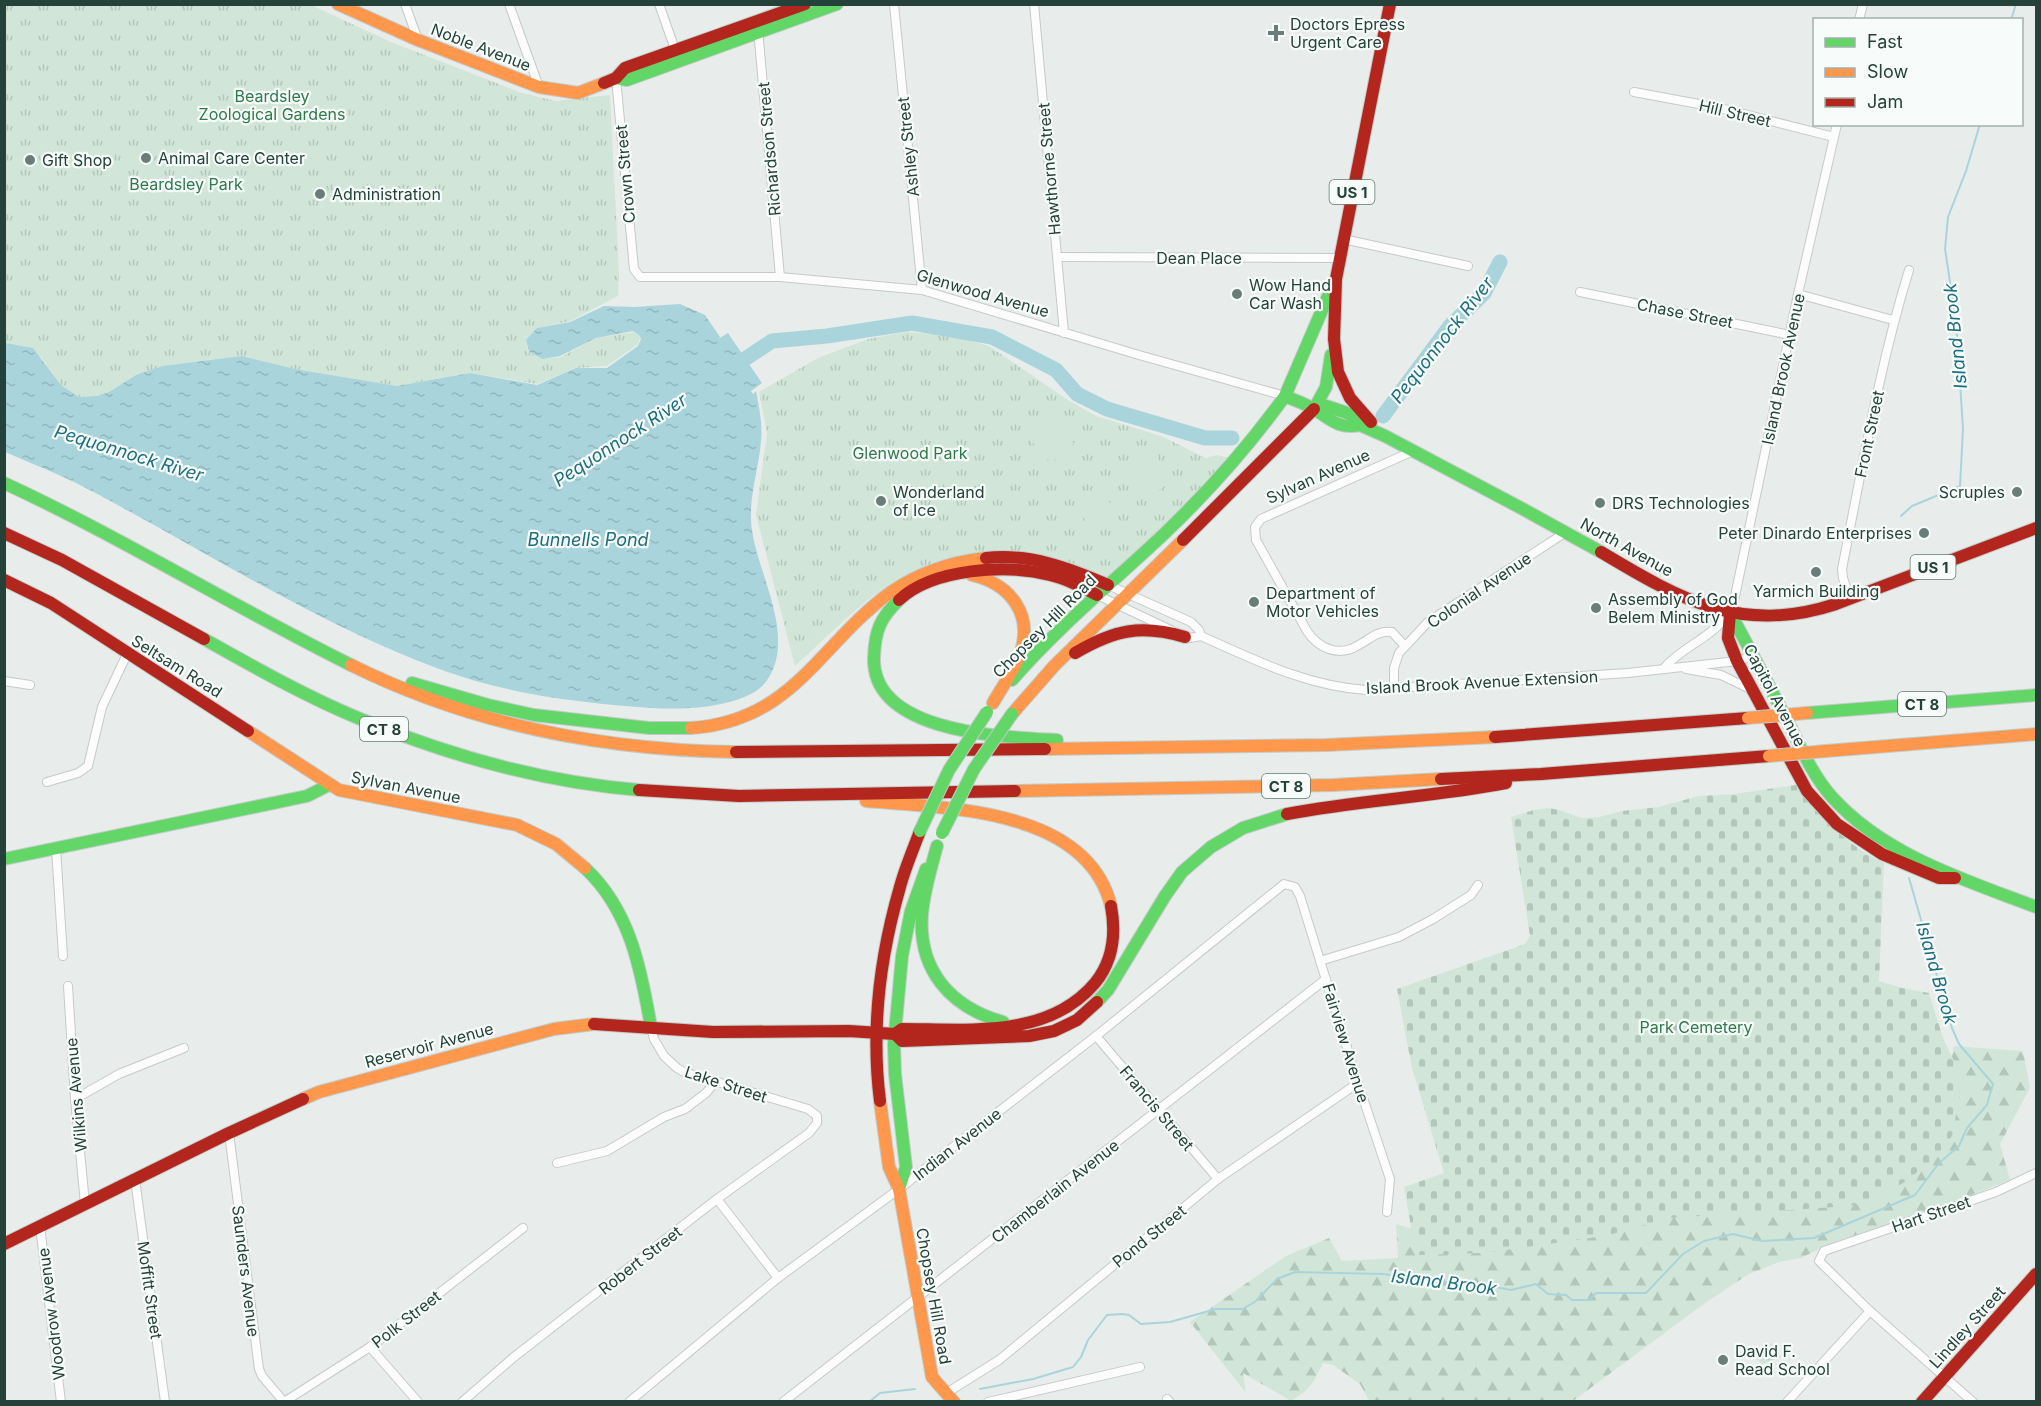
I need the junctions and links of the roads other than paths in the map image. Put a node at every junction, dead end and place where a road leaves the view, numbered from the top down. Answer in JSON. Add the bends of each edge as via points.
{"nodes":[{"id":1,"x":338,"y":4,"type":"edge"},
{"id":2,"x":405,"y":4,"type":"edge"},
{"id":3,"x":509,"y":4,"type":"edge"},
{"id":4,"x":659,"y":4,"type":"edge"},
{"id":5,"x":804,"y":4,"type":"edge"},
{"id":6,"x":837,"y":4,"type":"edge"},
{"id":7,"x":894,"y":4,"type":"edge"},
{"id":8,"x":1034,"y":4,"type":"edge"},
{"id":9,"x":1390,"y":4,"type":"edge"},
{"id":10,"x":757,"y":27,"type":"junction"},
{"id":11,"x":418,"y":40,"type":"junction"},
{"id":12,"x":677,"y":56,"type":"junction"},
{"id":13,"x":616,"y":78,"type":"junction"},
{"id":14,"x":539,"y":87,"type":"junction"},
{"id":15,"x":1634,"y":92,"type":"dead end"},
{"id":16,"x":1836,"y":126,"type":"edge"},
{"id":17,"x":1834,"y":137,"type":"junction"},
{"id":18,"x":1343,"y":239,"type":"junction"},
{"id":19,"x":1058,"y":257,"type":"junction"},
{"id":20,"x":1340,"y":258,"type":"junction"},
{"id":21,"x":1468,"y":266,"type":"dead end"},
{"id":22,"x":634,"y":269,"type":"joint"},
{"id":23,"x":1909,"y":270,"type":"dead end"},
{"id":24,"x":780,"y":277,"type":"junction"},
{"id":25,"x":1336,"y":279,"type":"junction"},
{"id":26,"x":922,"y":290,"type":"junction"},
{"id":27,"x":1580,"y":292,"type":"dead end"},
{"id":28,"x":1798,"y":294,"type":"junction"},
{"id":29,"x":1893,"y":320,"type":"junction"},
{"id":30,"x":1064,"y":333,"type":"junction"},
{"id":31,"x":1790,"y":335,"type":"junction"},
{"id":32,"x":1334,"y":339,"type":"junction"},
{"id":33,"x":1285,"y":396,"type":"junction"},
{"id":34,"x":1314,"y":409,"type":"junction"},
{"id":35,"x":1386,"y":436,"type":"junction"},
{"id":36,"x":1413,"y":451,"type":"junction"},
{"id":37,"x":4,"y":483,"type":"edge"},
{"id":38,"x":2037,"y":528,"type":"edge"},
{"id":39,"x":1566,"y":532,"type":"junction"},
{"id":40,"x":4,"y":533,"type":"edge"},
{"id":41,"x":942,"y":578,"type":"junction"},
{"id":42,"x":4,"y":580,"type":"edge"},
{"id":43,"x":1108,"y":585,"type":"junction"},
{"id":44,"x":1129,"y":594,"type":"junction"},
{"id":45,"x":1097,"y":595,"type":"junction"},
{"id":46,"x":1850,"y":599,"type":"junction"},
{"id":47,"x":1117,"y":606,"type":"junction"},
{"id":48,"x":1730,"y":613,"type":"junction"},
{"id":49,"x":1201,"y":636,"type":"junction"},
{"id":50,"x":1185,"y":637,"type":"junction"},
{"id":51,"x":1404,"y":645,"type":"junction"},
{"id":52,"x":127,"y":654,"type":"junction"},
{"id":53,"x":1754,"y":656,"type":"junction"},
{"id":54,"x":338,"y":659,"type":"junction"},
{"id":55,"x":1737,"y":661,"type":"junction"},
{"id":56,"x":1054,"y":666,"type":"junction"},
{"id":57,"x":1664,"y":669,"type":"junction"},
{"id":58,"x":4,"y":681,"type":"edge"},
{"id":59,"x":30,"y":685,"type":"dead end"},
{"id":60,"x":1394,"y":689,"type":"junction"},
{"id":61,"x":1754,"y":692,"type":"junction"},
{"id":62,"x":2037,"y":695,"type":"edge"},
{"id":63,"x":990,"y":707,"type":"junction"},
{"id":64,"x":2037,"y":734,"type":"edge"},
{"id":65,"x":1149,"y":748,"type":"junction"},
{"id":66,"x":1541,"y":774,"type":"junction"},
{"id":67,"x":47,"y":782,"type":"dead end"},
{"id":68,"x":329,"y":785,"type":"junction"},
{"id":69,"x":802,"y":795,"type":"junction"},
{"id":70,"x":937,"y":846,"type":"junction"},
{"id":71,"x":56,"y":849,"type":"junction"},
{"id":72,"x":4,"y":859,"type":"edge"},
{"id":73,"x":1961,"y":878,"type":"junction"},
{"id":74,"x":1284,"y":884,"type":"joint"},
{"id":75,"x":1478,"y":885,"type":"dead end"},
{"id":76,"x":2037,"y":907,"type":"edge"},
{"id":77,"x":63,"y":956,"type":"dead end"},
{"id":78,"x":1320,"y":961,"type":"junction"},
{"id":79,"x":1326,"y":979,"type":"junction"},
{"id":80,"x":68,"y":986,"type":"dead end"},
{"id":81,"x":1042,"y":1020,"type":"junction"},
{"id":82,"x":651,"y":1027,"type":"junction"},
{"id":83,"x":877,"y":1033,"type":"junction"},
{"id":84,"x":895,"y":1035,"type":"junction"},
{"id":85,"x":1096,"y":1036,"type":"junction"},
{"id":86,"x":184,"y":1048,"type":"dead end"},
{"id":87,"x":715,"y":1082,"type":"junction"},
{"id":88,"x":1358,"y":1083,"type":"junction"},
{"id":89,"x":75,"y":1099,"type":"junction"},
{"id":90,"x":1159,"y":1111,"type":"junction"},
{"id":91,"x":818,"y":1120,"type":"joint"},
{"id":92,"x":229,"y":1132,"type":"junction"},
{"id":93,"x":557,"y":1163,"type":"dead end"},
{"id":94,"x":2037,"y":1173,"type":"edge"},
{"id":95,"x":135,"y":1179,"type":"junction"},
{"id":96,"x":1218,"y":1179,"type":"junction"},
{"id":97,"x":899,"y":1189,"type":"junction"},
{"id":98,"x":717,"y":1199,"type":"junction"},
{"id":99,"x":85,"y":1204,"type":"junction"},
{"id":100,"x":1387,"y":1212,"type":"dead end"},
{"id":101,"x":40,"y":1226,"type":"junction"},
{"id":102,"x":523,"y":1228,"type":"dead end"},
{"id":103,"x":5,"y":1242,"type":"edge"},
{"id":104,"x":2037,"y":1274,"type":"edge"},
{"id":105,"x":778,"y":1278,"type":"junction"},
{"id":106,"x":916,"y":1298,"type":"junction"},
{"id":107,"x":1870,"y":1311,"type":"junction"},
{"id":108,"x":370,"y":1347,"type":"junction"},
{"id":109,"x":1140,"y":1367,"type":"dead end"},
{"id":110,"x":1945,"y":1376,"type":"junction"},
{"id":111,"x":945,"y":1399,"type":"edge"},
{"id":112,"x":61,"y":1401,"type":"edge"},
{"id":113,"x":165,"y":1401,"type":"edge"},
{"id":114,"x":284,"y":1401,"type":"edge"},
{"id":115,"x":418,"y":1401,"type":"edge"},
{"id":116,"x":462,"y":1401,"type":"edge"},
{"id":117,"x":629,"y":1401,"type":"edge"},
{"id":118,"x":783,"y":1401,"type":"edge"},
{"id":119,"x":988,"y":1401,"type":"edge"},
{"id":120,"x":1787,"y":1401,"type":"edge"},
{"id":121,"x":1922,"y":1401,"type":"edge"},
{"id":122,"x":1973,"y":1401,"type":"edge"}],
"edges":[{"from":1,"to":11,"type":"main road","name":"Noble Avenue"},
{"from":2,"to":11,"type":"street"},
{"from":3,"to":14,"type":"street"},
{"from":4,"to":12,"type":"street"},
{"from":5,"to":10,"type":"main road","name":"Noble Avenue"},
{"from":6,"to":10,"type":"main road","name":"Noble Avenue"},
{"from":7,"to":26,"type":"street","name":"Ashley Street"},
{"from":8,"to":19,"type":"street","name":"Hawthorne Street"},
{"from":9,"to":18,"type":"main road","number":"US 1"},
{"from":10,"to":12,"type":"main road","name":"Noble Avenue"},
{"from":10,"to":24,"type":"street","name":"Richardson Street"},
{"from":11,"to":14,"type":"main road","name":"Noble Avenue"},
{"from":12,"to":13,"type":"main road","name":"Noble Avenue","via":[[627,80]]},
{"from":13,"to":14,"type":"main road","name":"Noble Avenue","via":[[578,93]]},
{"from":13,"to":22,"type":"street","name":"Crown Street"},
{"from":15,"to":17,"type":"street","name":"Hill Street","via":[[1720,108]]},
{"from":16,"to":17,"type":"street","name":"Island Brook Avenue"},
{"from":17,"to":28,"type":"street","name":"Island Brook Avenue"},
{"from":18,"to":20,"type":"main road","number":"US 1"},
{"from":18,"to":21,"type":"street"},
{"from":19,"to":20,"type":"street","name":"Dean Place"},
{"from":19,"to":30,"type":"street","name":"Hawthorne Street"},
{"from":20,"to":25,"type":"main road","number":"US 1"},
{"from":22,"to":24,"type":"street","name":"Glenwood Avenue","via":[[640,276]]},
{"from":23,"to":29,"type":"street","name":"Front Street"},
{"from":24,"to":26,"type":"street","name":"Glenwood Avenue"},
{"from":25,"to":32,"type":"main road","number":"US 1"},
{"from":25,"to":33,"type":"main road","name":"Chopsey Hill Road","number":"US 1"},
{"from":26,"to":30,"type":"street","name":"Glenwood Avenue"},
{"from":27,"to":31,"type":"street","name":"Chase Street"},
{"from":28,"to":29,"type":"street"},
{"from":28,"to":31,"type":"street","name":"Island Brook Avenue"},
{"from":29,"to":46,"type":"street","name":"Front Street","via":[[1842,569]]},
{"from":30,"to":33,"type":"street","name":"Glenwood Avenue"},
{"from":31,"to":48,"type":"street","name":"Island Brook Avenue"},
{"from":32,"to":34,"type":"main road","name":"Chopsey Hill Road","via":[[1326,387]]},
{"from":32,"to":35,"type":"main road","number":"US 1","via":[[1335,362],[1344,388]]},
{"from":33,"to":34,"type":"main road","name":"Glenwood Avenue","number":"US 1"},
{"from":33,"to":43,"type":"main road","name":"Chopsey Hill Road","via":[[1266,425],[1217,482]]},
{"from":34,"to":35,"type":"main road","name":"Glenwood Avenue","number":"US 1","via":[[1326,419],[1346,426],[1360,425]]},
{"from":34,"to":44,"type":"main road","name":"Chopsey Hill Road"},
{"from":35,"to":36,"type":"main road","name":"North Avenue","number":"US 1"},
{"from":36,"to":39,"type":"main road","name":"North Avenue","number":"US 1"},
{"from":36,"to":51,"type":"street","name":"Sylvan Avenue","via":[[1266,517],[1254,532],[1317,644],[1348,650],[1384,631],[1392,632]]},
{"from":37,"to":54,"type":"main road","number":"CT 8","via":[[82,519]]},
{"from":38,"to":46,"type":"main road","name":"North Avenue","number":"US 1"},
{"from":39,"to":48,"type":"main road","name":"North Avenue","number":"US 1","via":[[1655,582]]},
{"from":39,"to":51,"type":"street","name":"Colonial Avenue","via":[[1428,622]]},
{"from":40,"to":69,"type":"main road","number":"CT 8","via":[[60,559],[330,706],[442,750],[529,774],[619,789],[709,796]]},
{"from":41,"to":45,"type":"main road","via":[[987,570],[1018,570],[1050,575]]},
{"from":41,"to":63,"type":"main road","via":[[986,578],[1005,589],[1020,608],[1024,626],[1022,646]]},
{"from":41,"to":65,"type":"main road","via":[[900,598],[876,633],[873,650],[877,675],[899,705],[932,722],[973,732]]},
{"from":42,"to":52,"type":"main road","name":"Seltsam Road","via":[[51,603]]},
{"from":43,"to":44,"type":"street","name":"Island Brook Avenue Extension"},
{"from":43,"to":45,"type":"main road","name":"Chopsey Hill Road"},
{"from":43,"to":54,"type":"main road","via":[[1053,564],[1019,558],[986,558],[938,568],[885,597],[798,683],[772,702],[734,720],[691,729],[529,714],[460,698]]},
{"from":44,"to":47,"type":"main road","name":"Chopsey Hill Road"},
{"from":44,"to":49,"type":"street","name":"Island Brook Avenue Extension","via":[[1191,622]]},
{"from":45,"to":47,"type":"street","name":"Island Brook Avenue Extension"},
{"from":45,"to":63,"type":"main road","name":"Chopsey Hill Road","via":[[1031,658]]},
{"from":46,"to":48,"type":"main road","name":"North Avenue","number":"US 1","via":[[1820,610],[1785,616]]},
{"from":47,"to":50,"type":"street","name":"Island Brook Avenue Extension"},
{"from":47,"to":56,"type":"main road","name":"Chopsey Hill Road"},
{"from":48,"to":53,"type":"main road","name":"Capitol Avenue"},
{"from":48,"to":55,"type":"main road","name":"Capitol Avenue","via":[[1728,638]]},
{"from":48,"to":57,"type":"street"},
{"from":49,"to":50,"type":"street","name":"Island Brook Avenue Extension"},
{"from":49,"to":60,"type":"street","name":"Island Brook Avenue Extension","via":[[1322,684]]},
{"from":50,"to":56,"type":"main road","via":[[1150,629],[1121,631],[1095,641]]},
{"from":51,"to":60,"type":"street","name":"Colonial Avenue","via":[[1394,664]]},
{"from":52,"to":67,"type":"street","via":[[102,707],[88,766]]},
{"from":52,"to":68,"type":"main road","name":"Seltsam Road"},
{"from":53,"to":55,"type":"street","name":"Island Brook Avenue Extension"},
{"from":53,"to":73,"type":"main road","name":"Capitol Avenue","via":[[1810,766],[1833,799],[1894,846]]},
{"from":54,"to":65,"type":"main road","number":"CT 8","via":[[406,690],[477,715],[549,734],[635,747],[710,752]]},
{"from":55,"to":57,"type":"street","name":"Island Brook Avenue Extension"},
{"from":55,"to":61,"type":"main road","name":"Capitol Avenue"},
{"from":56,"to":70,"type":"main road","name":"Chopsey Hill Road","bridge":true,"via":[[1012,714],[970,775]]},
{"from":57,"to":60,"type":"street","name":"Island Brook Avenue Extension"},
{"from":57,"to":61,"type":"street","name":"Island Brook Avenue Extension","via":[[1721,675]]},
{"from":58,"to":59,"type":"street"},
{"from":61,"to":73,"type":"main road","name":"Capitol Avenue","via":[[1807,790],[1837,824],[1882,854],[1939,878]]},
{"from":62,"to":65,"type":"main road","number":"CT 8","bridge":true,"via":[[1439,740]]},
{"from":63,"to":83,"type":"main road","name":"Chopsey Hill Road","bridge":true,"via":[[949,770],[900,886],[881,978]]},
{"from":64,"to":66,"type":"main road","number":"CT 8","bridge":true},
{"from":66,"to":69,"type":"main road","number":"CT 8","via":[[1248,788]]},
{"from":66,"to":84,"type":"main road","via":[[1485,788],[1335,807],[1251,824],[1218,841],[1182,872],[1108,990],[1070,1024],[1046,1034],[1021,1037],[902,1041]]},
{"from":68,"to":71,"type":"main road","name":"Sylvan Avenue","via":[[307,796]]},
{"from":68,"to":82,"type":"main road","name":"Sylvan Avenue","via":[[349,794],[517,825],[563,849],[596,879],[621,915],[637,958]]},
{"from":69,"to":81,"type":"main road","via":[[991,815],[1037,828],[1081,854],[1096,871],[1109,897],[1114,919],[1112,949],[1104,970],[1086,994],[1069,1008]]},
{"from":70,"to":81,"type":"main road","via":[[922,922],[925,952],[934,974],[957,1002],[984,1017],[1012,1023]]},
{"from":70,"to":84,"type":"main road","name":"Chopsey Hill Road","via":[[909,918]]},
{"from":71,"to":72,"type":"main road","name":"Sylvan Avenue"},
{"from":71,"to":77,"type":"street"},
{"from":73,"to":76,"type":"main road","name":"Capitol Avenue"},
{"from":74,"to":78,"type":"street","name":"Fairview Avenue","via":[[1295,887],[1300,896]]},
{"from":74,"to":85,"type":"street","name":"Indian Avenue"},
{"from":75,"to":78,"type":"street","via":[[1471,895],[1399,937]]},
{"from":78,"to":79,"type":"street","name":"Fairview Avenue"},
{"from":79,"to":88,"type":"street","name":"Fairview Avenue"},
{"from":79,"to":90,"type":"street","name":"Chamberlain Avenue"},
{"from":80,"to":89,"type":"street","name":"Wilkins Avenue"},
{"from":81,"to":84,"type":"main road","via":[[998,1027],[902,1029]]},
{"from":82,"to":83,"type":"main road","name":"Reservoir Avenue","via":[[712,1032]]},
{"from":82,"to":87,"type":"street","name":"Lake Street","via":[[661,1051],[672,1064]]},
{"from":82,"to":92,"type":"main road","name":"Reservoir Avenue","via":[[612,1023],[554,1029],[319,1092]]},
{"from":83,"to":84,"type":"main road","name":"Reservoir Avenue"},
{"from":83,"to":97,"type":"main road","name":"Chopsey Hill Road","via":[[884,1136],[889,1167]]},
{"from":84,"to":97,"type":"main road","name":"Chopsey Hill Road","via":[[895,1087],[906,1167]]},
{"from":85,"to":90,"type":"street","name":"Francis Street"},
{"from":85,"to":97,"type":"street","name":"Indian Avenue"},
{"from":86,"to":89,"type":"street","via":[[119,1074]]},
{"from":87,"to":91,"type":"street","name":"Lake Street","via":[[808,1109]]},
{"from":87,"to":93,"type":"street","via":[[685,1109],[607,1151]]},
{"from":88,"to":96,"type":"street","name":"Pond Street"},
{"from":88,"to":100,"type":"street","name":"Fairview Avenue","via":[[1390,1179]]},
{"from":89,"to":99,"type":"street","name":"Wilkins Avenue"},
{"from":90,"to":96,"type":"street","name":"Francis Street"},
{"from":90,"to":106,"type":"street","name":"Chamberlain Avenue"},
{"from":91,"to":98,"type":"street","name":"Robert Street","via":[[808,1133]]},
{"from":92,"to":95,"type":"main road","name":"Reservoir Avenue"},
{"from":92,"to":114,"type":"street","name":"Saunders Avenue","via":[[259,1369]]},
{"from":94,"to":107,"type":"street","name":"Hart Street","via":[[1996,1192],[1824,1251],[1819,1261]]},
{"from":95,"to":99,"type":"main road","name":"Reservoir Avenue"},
{"from":95,"to":113,"type":"street","name":"Moffitt Street"},
{"from":96,"to":111,"type":"street","name":"Pond Street","via":[[999,1360]]},
{"from":97,"to":105,"type":"street","name":"Indian Avenue"},
{"from":97,"to":106,"type":"main road","name":"Chopsey Hill Road"},
{"from":98,"to":105,"type":"street"},
{"from":98,"to":116,"type":"street","name":"Robert Street"},
{"from":99,"to":101,"type":"main road","name":"Reservoir Avenue"},
{"from":101,"to":103,"type":"main road","name":"Reservoir Avenue"},
{"from":101,"to":112,"type":"street","name":"Woodrow Avenue"},
{"from":102,"to":108,"type":"street","name":"Polk Street"},
{"from":104,"to":110,"type":"main road","name":"Lindley Street"},
{"from":105,"to":117,"type":"street","name":"Indian Avenue"},
{"from":106,"to":111,"type":"main road","name":"Chopsey Hill Road","via":[[932,1377]]},
{"from":106,"to":118,"type":"street","name":"Chamberlain Avenue"},
{"from":107,"to":110,"type":"street"},
{"from":107,"to":120,"type":"street"},
{"from":108,"to":114,"type":"street","name":"Polk Street"},
{"from":108,"to":115,"type":"street"},
{"from":109,"to":119,"type":"street"},
{"from":110,"to":121,"type":"main road","name":"Lindley Street"},
{"from":110,"to":122,"type":"street"}]}
